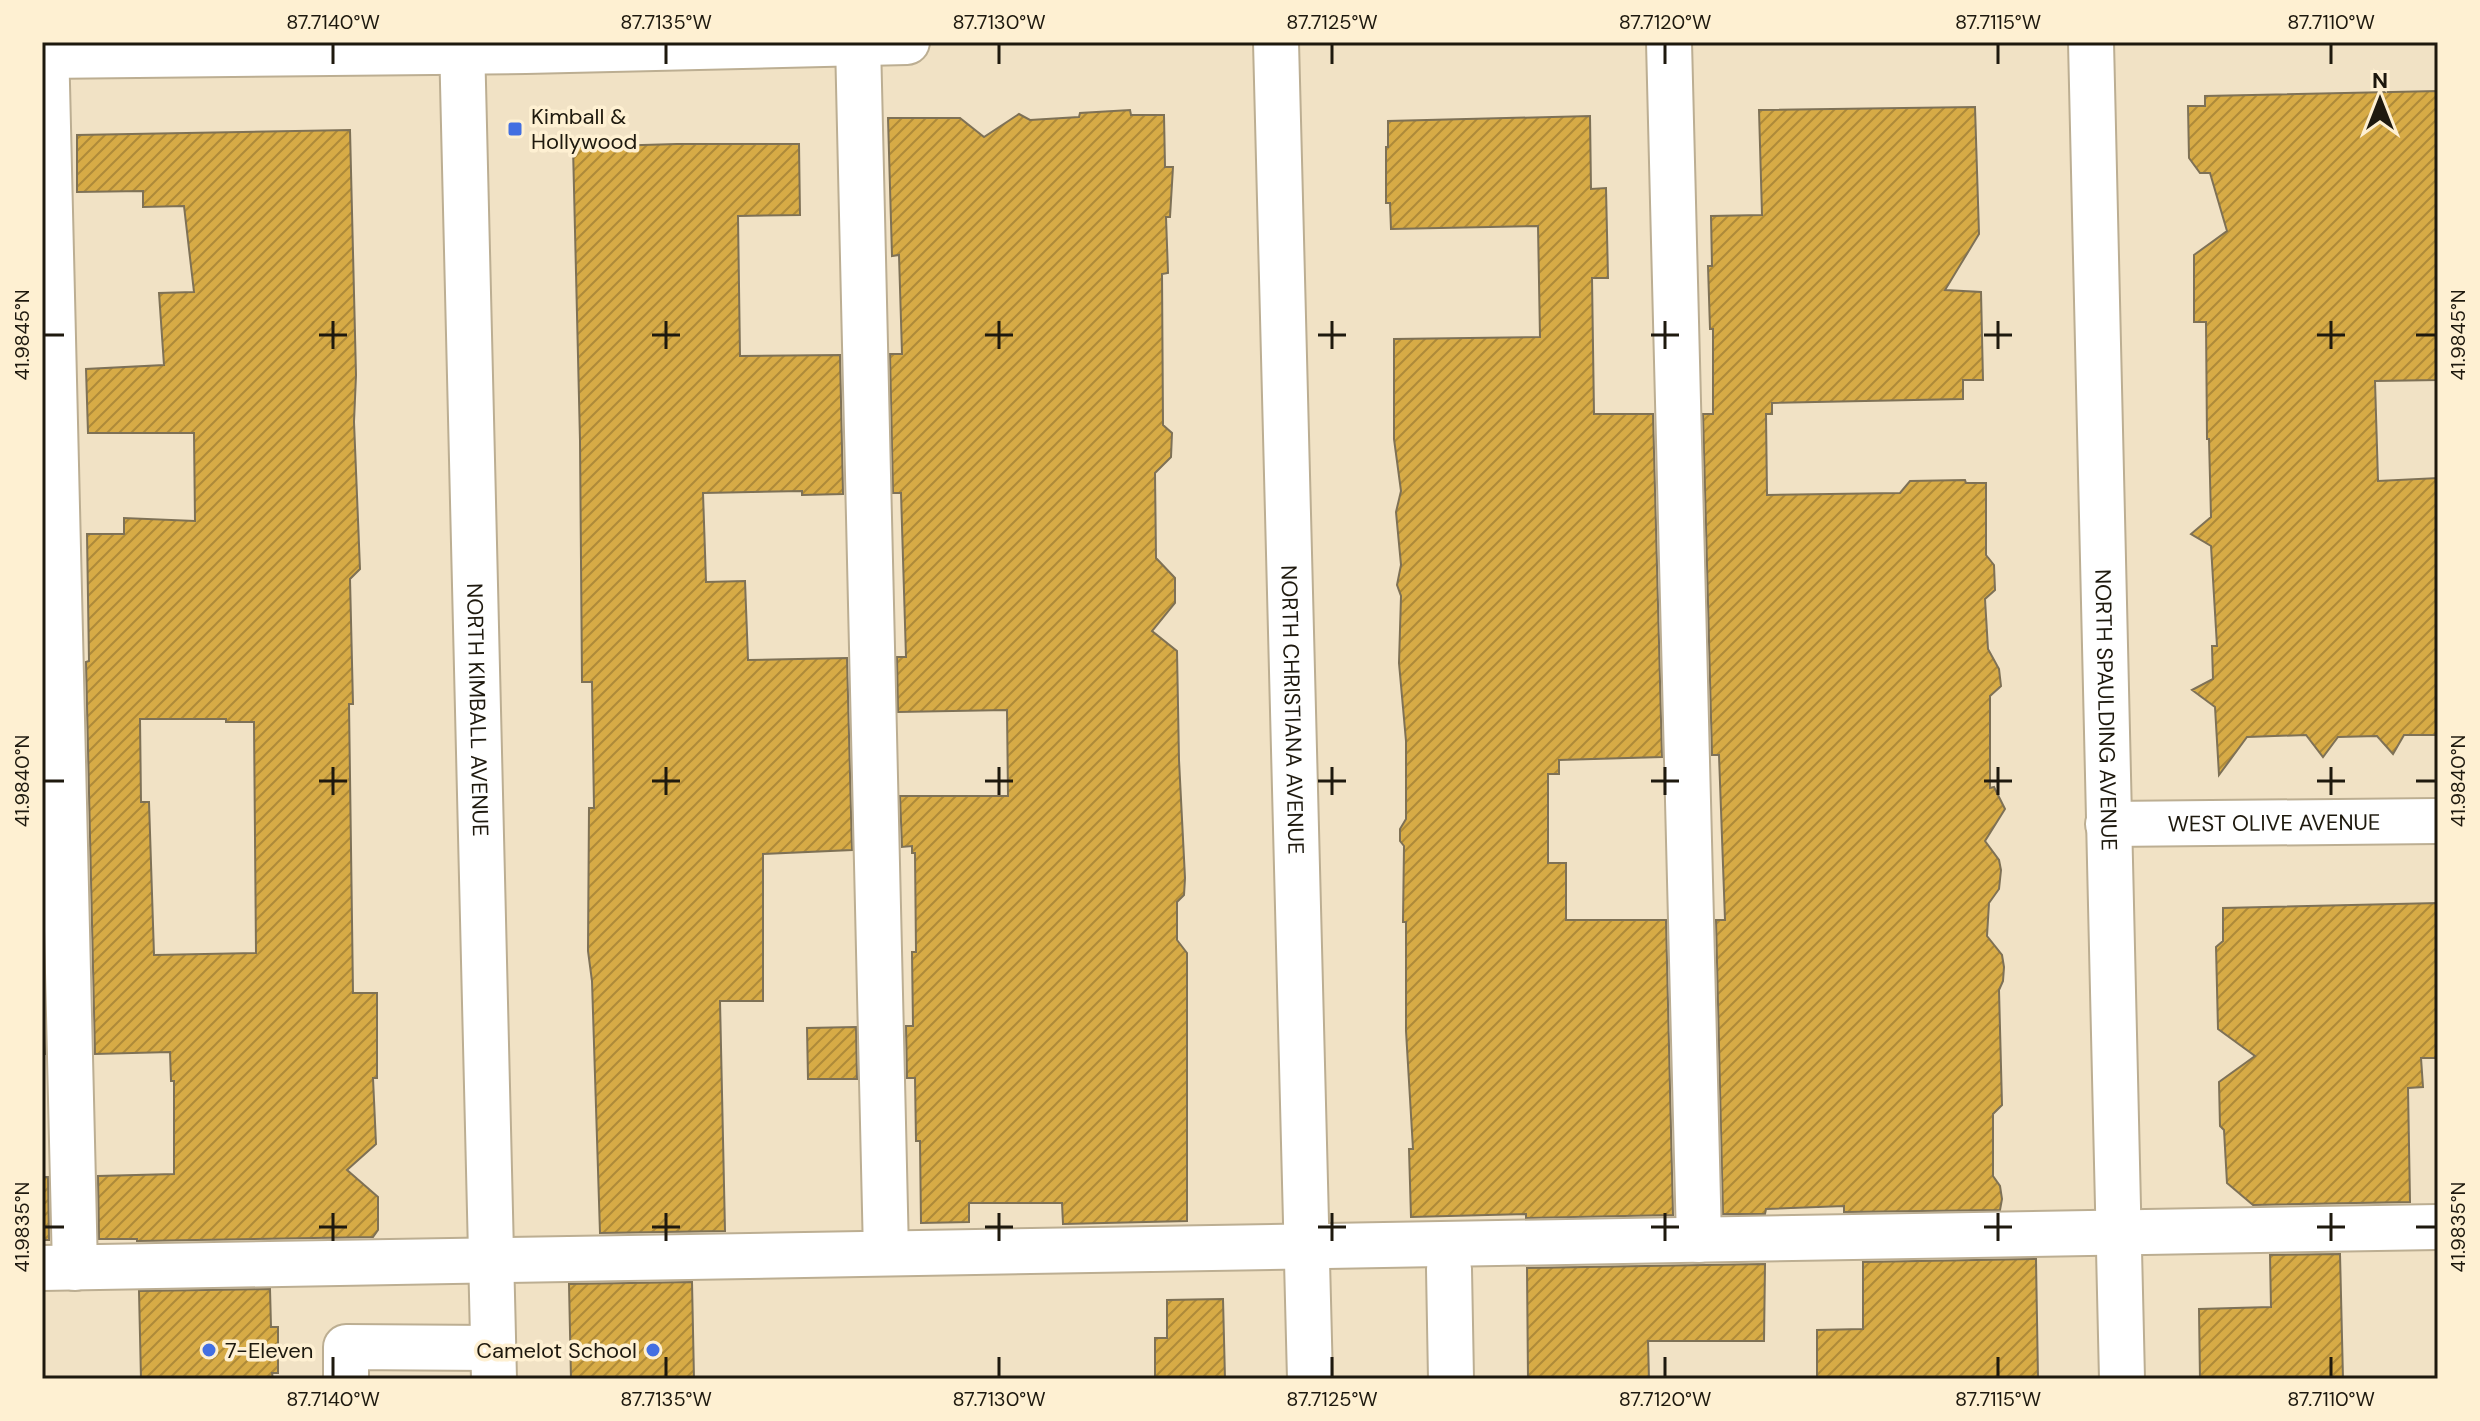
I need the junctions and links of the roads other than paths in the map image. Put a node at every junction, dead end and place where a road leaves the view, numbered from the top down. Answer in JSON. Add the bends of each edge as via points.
{"nodes":[{"id":1,"x":907,"y":42,"type":"edge"},
{"id":2,"x":1276,"y":42,"type":"edge"},
{"id":3,"x":1669,"y":42,"type":"edge"},
{"id":4,"x":2091,"y":42,"type":"edge"},
{"id":5,"x":858,"y":43,"type":"edge"},
{"id":6,"x":462,"y":47,"type":"edge"},
{"id":7,"x":45,"y":51,"type":"edge"},
{"id":8,"x":2438,"y":821,"type":"edge"},
{"id":9,"x":2108,"y":824,"type":"junction"},
{"id":10,"x":2438,"y":1227,"type":"edge"},
{"id":11,"x":2119,"y":1233,"type":"junction"},
{"id":12,"x":1699,"y":1240,"type":"junction"},
{"id":13,"x":1307,"y":1246,"type":"junction"},
{"id":14,"x":886,"y":1253,"type":"junction"},
{"id":15,"x":491,"y":1260,"type":"junction"},
{"id":16,"x":59,"y":1268,"type":"edge"},
{"id":17,"x":1449,"y":1269,"type":"dead end"},
{"id":18,"x":493,"y":1364,"type":"edge"},
{"id":19,"x":346,"y":1379,"type":"edge"},
{"id":20,"x":1310,"y":1379,"type":"edge"},
{"id":21,"x":1451,"y":1379,"type":"edge"},
{"id":22,"x":2122,"y":1379,"type":"edge"}],
"edges":[{"from":1,"to":5,"type":"street"},
{"from":2,"to":13,"type":"street","name":"NORTH CHRISTIANA AVENUE"},
{"from":3,"to":12,"type":"street"},
{"from":4,"to":9,"type":"street","name":"NORTH SPAULDING AVENUE"},
{"from":5,"to":6,"type":"street"},
{"from":5,"to":14,"type":"street"},
{"from":6,"to":7,"type":"street"},
{"from":6,"to":15,"type":"street","name":"NORTH KIMBALL AVENUE"},
{"from":7,"to":16,"type":"street"},
{"from":8,"to":9,"type":"street","name":"WEST OLIVE AVENUE"},
{"from":9,"to":11,"type":"street","name":"NORTH SPAULDING AVENUE"},
{"from":10,"to":11,"type":"street"},
{"from":11,"to":12,"type":"street"},
{"from":11,"to":22,"type":"street","name":"NORTH SPAULDING AVENUE"},
{"from":12,"to":13,"type":"street"},
{"from":13,"to":14,"type":"street"},
{"from":13,"to":20,"type":"street","name":"NORTH CHRISTIANA AVENUE"},
{"from":14,"to":15,"type":"street"},
{"from":15,"to":16,"type":"street"},
{"from":15,"to":18,"type":"street","name":"NORTH KIMBALL AVENUE"},
{"from":17,"to":21,"type":"street"},
{"from":18,"to":19,"type":"street","via":[[346,1347]]}]}
